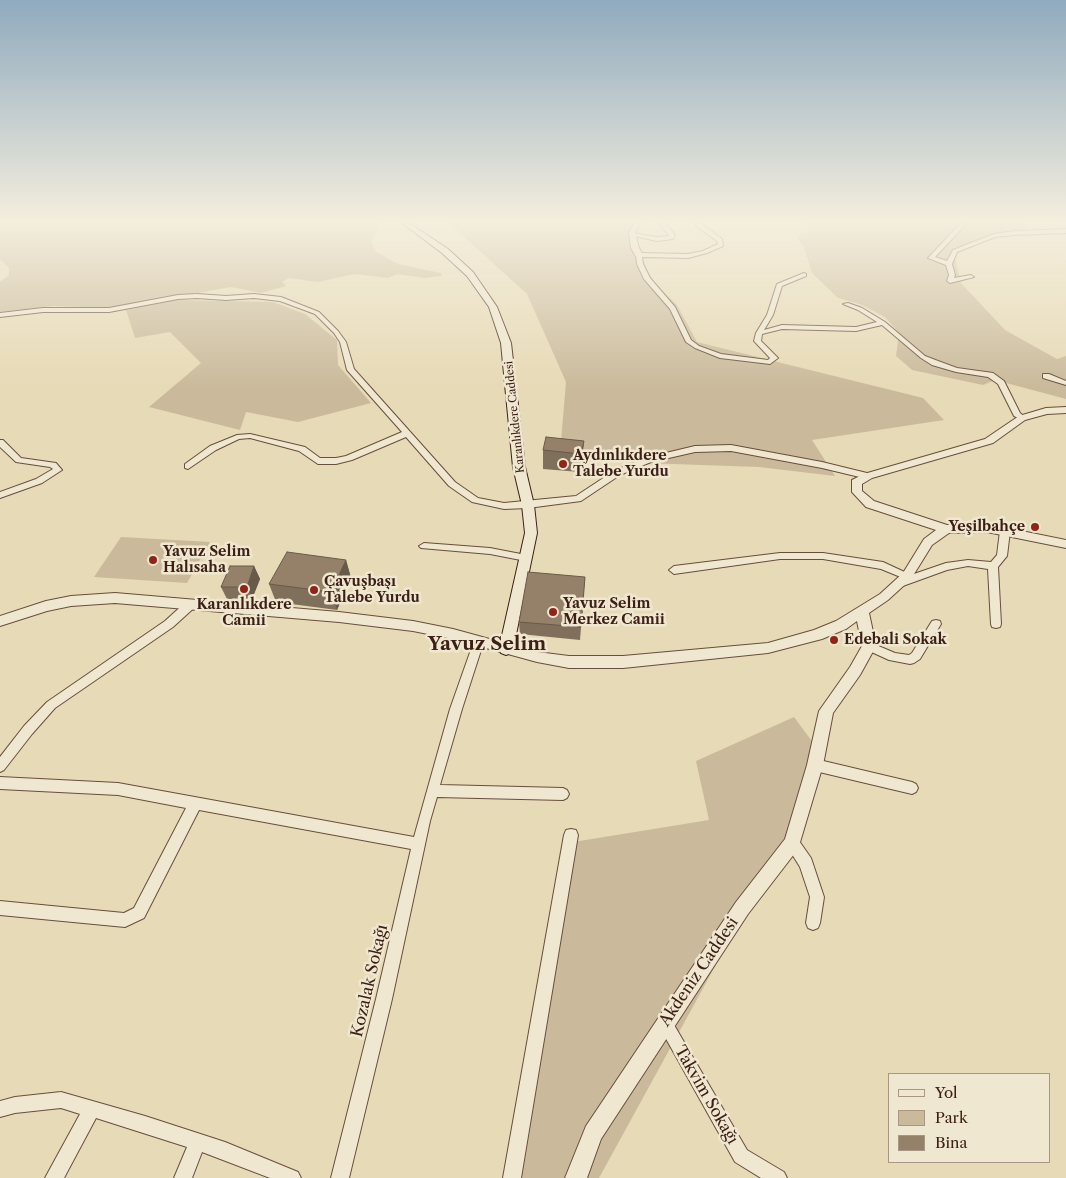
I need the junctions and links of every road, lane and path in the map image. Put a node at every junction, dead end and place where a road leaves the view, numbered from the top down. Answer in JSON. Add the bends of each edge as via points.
{"nodes":[{"id":1,"x":471,"y":278,"type":"edge"},
{"id":2,"x":647,"y":278,"type":"edge"},
{"id":3,"x":797,"y":278,"type":"edge"},
{"id":4,"x":951,"y":278,"type":"edge"},
{"id":5,"x":966,"y":278,"type":"edge"},
{"id":6,"x":846,"y":304,"type":"dead end"},
{"id":7,"x":0,"y":314,"type":"edge"},
{"id":8,"x":883,"y":323,"type":"junction"},
{"id":9,"x":760,"y":333,"type":"junction"},
{"id":10,"x":1046,"y":376,"type":"dead end"},
{"id":11,"x":1066,"y":383,"type":"edge"},
{"id":12,"x":1066,"y":410,"type":"edge"},
{"id":13,"x":1022,"y":418,"type":"junction"},
{"id":14,"x":407,"y":433,"type":"junction"},
{"id":15,"x":1,"y":445,"type":"edge"},
{"id":16,"x":188,"y":466,"type":"dead end"},
{"id":17,"x":868,"y":476,"type":"junction"},
{"id":18,"x":0,"y":495,"type":"edge"},
{"id":19,"x":528,"y":505,"type":"junction"},
{"id":20,"x":947,"y":529,"type":"junction"},
{"id":21,"x":1005,"y":531,"type":"junction"},
{"id":22,"x":1066,"y":544,"type":"edge"},
{"id":23,"x":424,"y":546,"type":"dead end"},
{"id":24,"x":526,"y":558,"type":"junction"},
{"id":25,"x":993,"y":566,"type":"junction"},
{"id":26,"x":674,"y":570,"type":"dead end"},
{"id":27,"x":903,"y":580,"type":"junction"},
{"id":28,"x":191,"y":604,"type":"junction"},
{"id":29,"x":862,"y":611,"type":"junction"},
{"id":30,"x":0,"y":621,"type":"edge"},
{"id":31,"x":936,"y":624,"type":"dead end"},
{"id":32,"x":996,"y":624,"type":"dead end"},
{"id":33,"x":479,"y":640,"type":"junction"},
{"id":34,"x":869,"y":646,"type":"junction"},
{"id":35,"x":506,"y":649,"type":"junction"},
{"id":36,"x":815,"y":765,"type":"junction"},
{"id":37,"x":0,"y":766,"type":"edge"},
{"id":38,"x":0,"y":783,"type":"edge"},
{"id":39,"x":912,"y":788,"type":"dead end"},
{"id":40,"x":432,"y":791,"type":"junction"},
{"id":41,"x":563,"y":794,"type":"dead end"},
{"id":42,"x":195,"y":804,"type":"junction"},
{"id":43,"x":571,"y":835,"type":"dead end"},
{"id":44,"x":792,"y":843,"type":"junction"},
{"id":45,"x":418,"y":844,"type":"junction"},
{"id":46,"x":0,"y":908,"type":"edge"},
{"id":47,"x":813,"y":923,"type":"dead end"},
{"id":48,"x":665,"y":1023,"type":"junction"},
{"id":49,"x":0,"y":1109,"type":"edge"},
{"id":50,"x":90,"y":1110,"type":"junction"},
{"id":51,"x":198,"y":1142,"type":"junction"},
{"id":52,"x":288,"y":1177,"type":"edge"},
{"id":53,"x":54,"y":1178,"type":"edge"},
{"id":54,"x":183,"y":1178,"type":"edge"},
{"id":55,"x":340,"y":1178,"type":"edge"},
{"id":56,"x":512,"y":1178,"type":"edge"},
{"id":57,"x":576,"y":1178,"type":"edge"},
{"id":58,"x":778,"y":1178,"type":"edge"}],
"edges":[{"from":1,"to":19,"type":"main road","name":"Karanlıkdere Caddesi","via":[[486,296],[498,319],[508,356],[519,467]]},
{"from":2,"to":9,"type":"street","via":[[673,308],[688,341],[693,344],[720,356],[770,362],[774,358],[757,340]]},
{"from":3,"to":9,"type":"street","via":[[779,285],[770,315]]},
{"from":4,"to":5,"type":"street","via":[[950,281]]},
{"from":6,"to":8,"type":"street","via":[[860,308]]},
{"from":7,"to":14,"type":"street","via":[[109,310],[178,297],[281,299],[317,313],[336,332],[343,342],[351,370]]},
{"from":8,"to":9,"type":"street","via":[[856,329],[782,327]]},
{"from":8,"to":13,"type":"street","via":[[923,357],[956,370],[990,376],[1002,383],[1016,414]]},
{"from":10,"to":11,"type":"street"},
{"from":12,"to":13,"type":"street","via":[[1046,411]]},
{"from":13,"to":17,"type":"street","via":[[989,441]]},
{"from":14,"to":16,"type":"street","via":[[349,458],[318,462],[302,449],[250,436],[237,437],[213,448]]},
{"from":14,"to":19,"type":"street","via":[[452,484],[475,500],[504,506]]},
{"from":15,"to":18,"type":"street","via":[[19,460],[53,465],[58,470]]},
{"from":17,"to":19,"type":"street","via":[[730,448],[695,449],[648,460],[617,473],[578,499]]},
{"from":17,"to":20,"type":"street","via":[[856,482],[857,492],[870,504]]},
{"from":19,"to":24,"type":"main road","name":"Karanlıkdere Caddesi","via":[[531,533]]},
{"from":20,"to":21,"type":"street","via":[[970,527]]},
{"from":20,"to":27,"type":"street","via":[[928,542]]},
{"from":21,"to":22,"type":"street"},
{"from":21,"to":25,"type":"street","via":[[1002,556]]},
{"from":23,"to":24,"type":"street","via":[[490,551]]},
{"from":24,"to":35,"type":"main road","name":"Karanlıkdere Caddesi"},
{"from":25,"to":27,"type":"street","via":[[968,563]]},
{"from":25,"to":32,"type":"street"},
{"from":26,"to":27,"type":"street","via":[[780,556],[814,556],[883,566]]},
{"from":27,"to":29,"type":"street"},
{"from":28,"to":30,"type":"street","via":[[93,598],[46,606]]},
{"from":28,"to":33,"type":"street","via":[[413,626]]},
{"from":28,"to":37,"type":"street","via":[[169,624],[51,705]]},
{"from":29,"to":34,"type":"street"},
{"from":29,"to":35,"type":"street","via":[[817,635],[740,652],[594,663],[537,657]]},
{"from":31,"to":34,"type":"street","via":[[916,656],[910,660]]},
{"from":33,"to":35,"type":"street"},
{"from":33,"to":40,"type":"street","name":"Kozalak Sokağı"},
{"from":34,"to":36,"type":"street","name":"Akdeniz Caddesi","via":[[856,671],[826,711]]},
{"from":36,"to":39,"type":"street"},
{"from":36,"to":44,"type":"street","name":"Akdeniz Caddesi"},
{"from":38,"to":42,"type":"street","via":[[118,790]]},
{"from":40,"to":41,"type":"street"},
{"from":40,"to":45,"type":"street","name":"Kozalak Sokağı"},
{"from":42,"to":45,"type":"street"},
{"from":42,"to":46,"type":"street","via":[[139,913],[125,920]]},
{"from":43,"to":56,"type":"street"},
{"from":44,"to":47,"type":"street","via":[[806,863],[817,897]]},
{"from":44,"to":48,"type":"street","name":"Akdeniz Caddesi","via":[[742,908]]},
{"from":45,"to":55,"type":"street","name":"Kozalak Sokağı"},
{"from":48,"to":57,"type":"street","name":"Akdeniz Caddesi","via":[[593,1133]]},
{"from":48,"to":58,"type":"street","name":"Takvim Sokağı","via":[[741,1156]]},
{"from":49,"to":50,"type":"street","via":[[61,1100]]},
{"from":50,"to":51,"type":"street"},
{"from":50,"to":53,"type":"street"},
{"from":51,"to":52,"type":"street"},
{"from":51,"to":54,"type":"street"}]}
